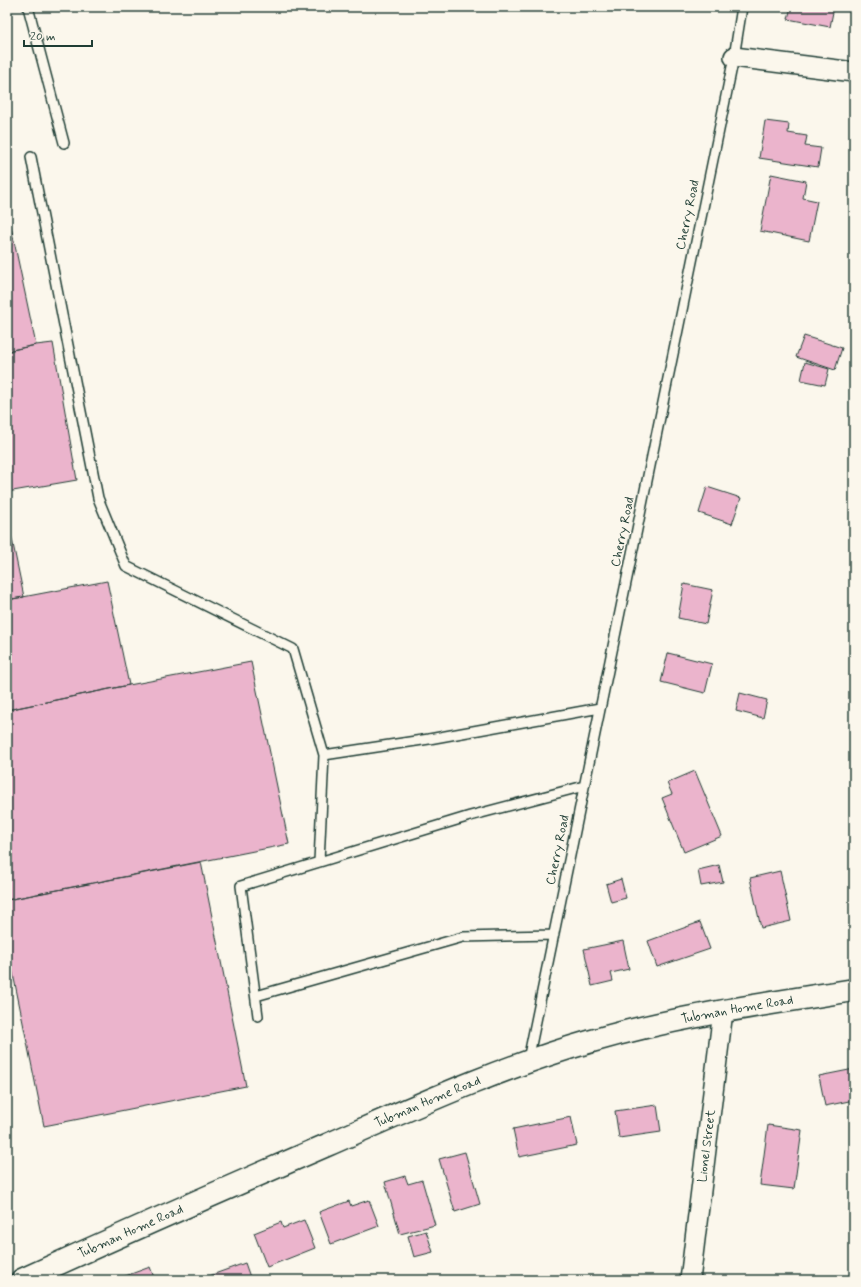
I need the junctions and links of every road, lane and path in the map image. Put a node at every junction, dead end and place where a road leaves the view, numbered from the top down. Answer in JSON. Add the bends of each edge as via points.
{"nodes":[{"id":1,"x":28,"y":7,"type":"edge"},
{"id":2,"x":742,"y":7,"type":"edge"},
{"id":3,"x":734,"y":57,"type":"junction"},
{"id":4,"x":854,"y":72,"type":"edge"},
{"id":5,"x":64,"y":143,"type":"dead end"},
{"id":6,"x":31,"y":157,"type":"dead end"},
{"id":7,"x":600,"y":708,"type":"junction"},
{"id":8,"x":324,"y":755,"type":"junction"},
{"id":9,"x":584,"y":786,"type":"junction"},
{"id":10,"x":319,"y":862,"type":"junction"},
{"id":11,"x":554,"y":936,"type":"junction"},
{"id":12,"x":854,"y":990,"type":"edge"},
{"id":13,"x":256,"y":996,"type":"junction"},
{"id":14,"x":724,"y":1011,"type":"junction"},
{"id":15,"x":258,"y":1016,"type":"dead end"},
{"id":16,"x":528,"y":1062,"type":"junction"},
{"id":17,"x":22,"y":1280,"type":"edge"},
{"id":18,"x":690,"y":1280,"type":"edge"}],
"edges":[{"from":1,"to":5,"type":"lane"},
{"from":2,"to":3,"type":"lane","name":"Cherry Road"},
{"from":3,"to":4,"type":"street"},
{"from":3,"to":7,"type":"lane","name":"Cherry Road"},
{"from":6,"to":8,"type":"lane","via":[[98,498],[126,566],[292,650]]},
{"from":7,"to":8,"type":"lane"},
{"from":7,"to":9,"type":"lane","name":"Cherry Road"},
{"from":8,"to":10,"type":"lane"},
{"from":9,"to":10,"type":"lane","via":[[470,816]]},
{"from":9,"to":11,"type":"lane","name":"Cherry Road"},
{"from":10,"to":13,"type":"lane","via":[[241,886]]},
{"from":11,"to":13,"type":"lane","via":[[463,937]]},
{"from":11,"to":16,"type":"lane","name":"Cherry Road"},
{"from":12,"to":14,"type":"street","name":"Tubman Home Road"},
{"from":13,"to":15,"type":"lane"},
{"from":14,"to":16,"type":"street","name":"Tubman Home Road","via":[[592,1041]]},
{"from":14,"to":18,"type":"street","name":"Lionel Street"},
{"from":16,"to":17,"type":"street","name":"Tubman Home Road","via":[[420,1105]]}]}
